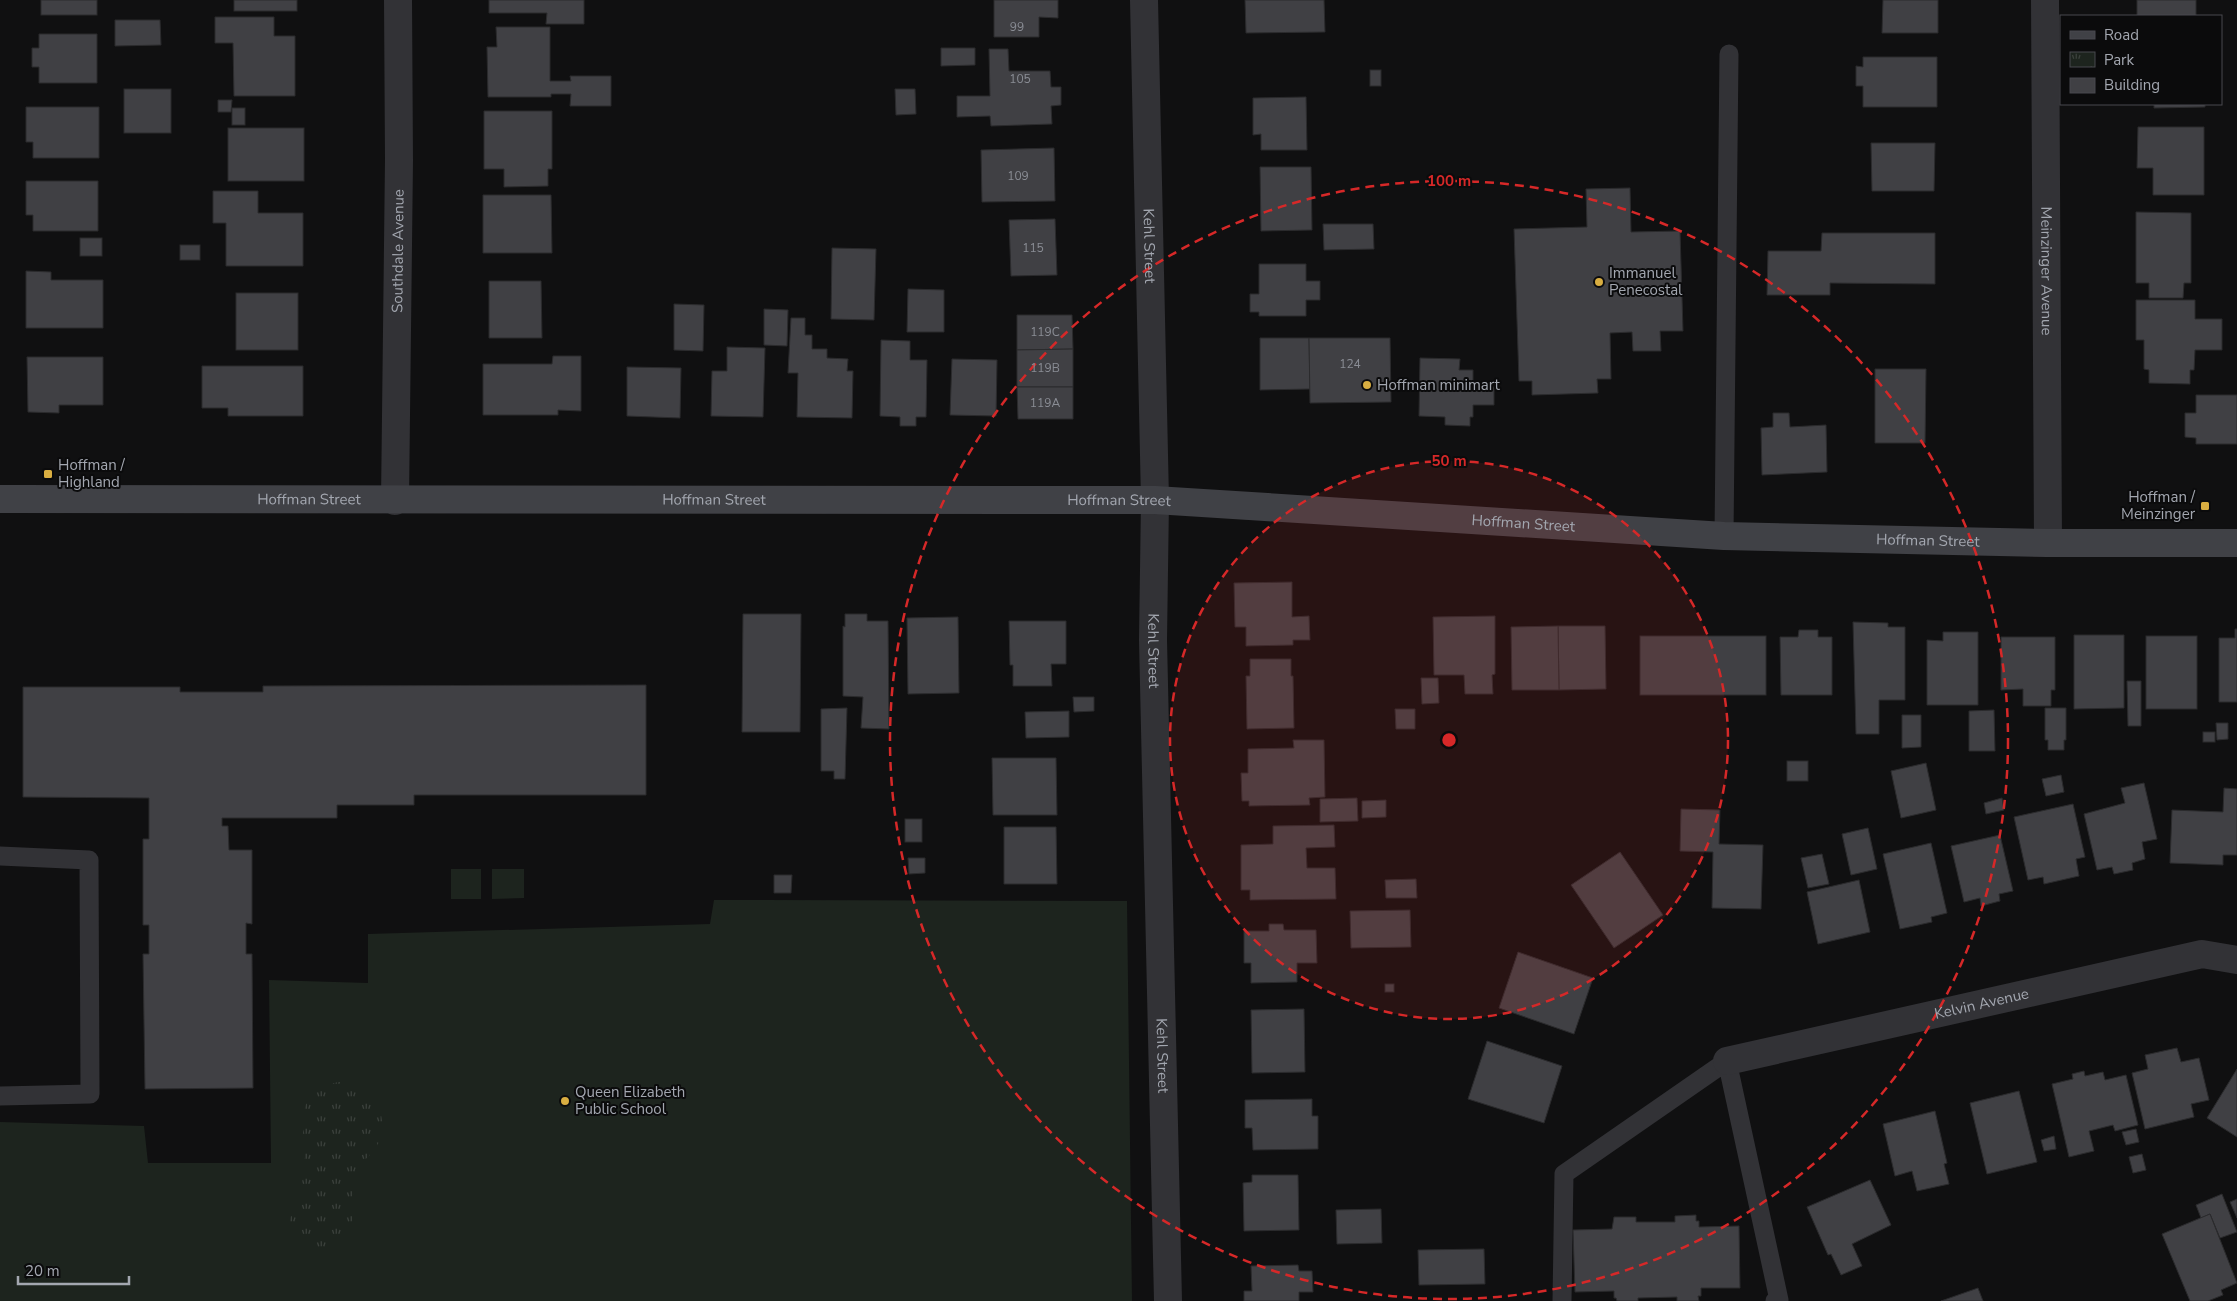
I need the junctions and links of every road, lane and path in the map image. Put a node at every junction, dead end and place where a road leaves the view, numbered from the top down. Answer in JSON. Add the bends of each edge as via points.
{"nodes":[{"id":1,"x":398,"y":0,"type":"edge"},
{"id":2,"x":1144,"y":0,"type":"edge"},
{"id":3,"x":2045,"y":0,"type":"edge"},
{"id":4,"x":1729,"y":54,"type":"dead end"},
{"id":5,"x":0,"y":499,"type":"edge"},
{"id":6,"x":1155,"y":500,"type":"junction"},
{"id":7,"x":395,"y":501,"type":"junction"},
{"id":8,"x":1724,"y":536,"type":"junction"},
{"id":9,"x":2048,"y":543,"type":"junction"},
{"id":10,"x":2237,"y":543,"type":"edge"},
{"id":11,"x":0,"y":856,"type":"edge"},
{"id":12,"x":2237,"y":960,"type":"edge"},
{"id":13,"x":1727,"y":1061,"type":"junction"},
{"id":14,"x":0,"y":1096,"type":"edge"},
{"id":15,"x":1168,"y":1301,"type":"edge"},
{"id":16,"x":1562,"y":1301,"type":"edge"},
{"id":17,"x":1775,"y":1301,"type":"edge"}],
"edges":[{"from":1,"to":7,"type":"street","name":"Southdale Avenue"},
{"from":2,"to":6,"type":"street","name":"Kehl Street"},
{"from":3,"to":9,"type":"street","name":"Meinzinger Avenue"},
{"from":4,"to":8,"type":"lane"},
{"from":5,"to":7,"type":"street","name":"Hoffman Street"},
{"from":6,"to":7,"type":"street","name":"Hoffman Street"},
{"from":6,"to":8,"type":"street","name":"Hoffman Street"},
{"from":6,"to":15,"type":"street","name":"Kehl Street","via":[[1152,640]]},
{"from":8,"to":9,"type":"street","name":"Hoffman Street"},
{"from":9,"to":10,"type":"street","name":"Hoffman Street"},
{"from":11,"to":14,"type":"lane","via":[[89,860],[90,1094]]},
{"from":12,"to":13,"type":"street","name":"Kelvin Avenue","via":[[2202,954]]},
{"from":13,"to":16,"type":"lane","via":[[1564,1174]]},
{"from":13,"to":17,"type":"lane","via":[[1779,1300]]}]}
